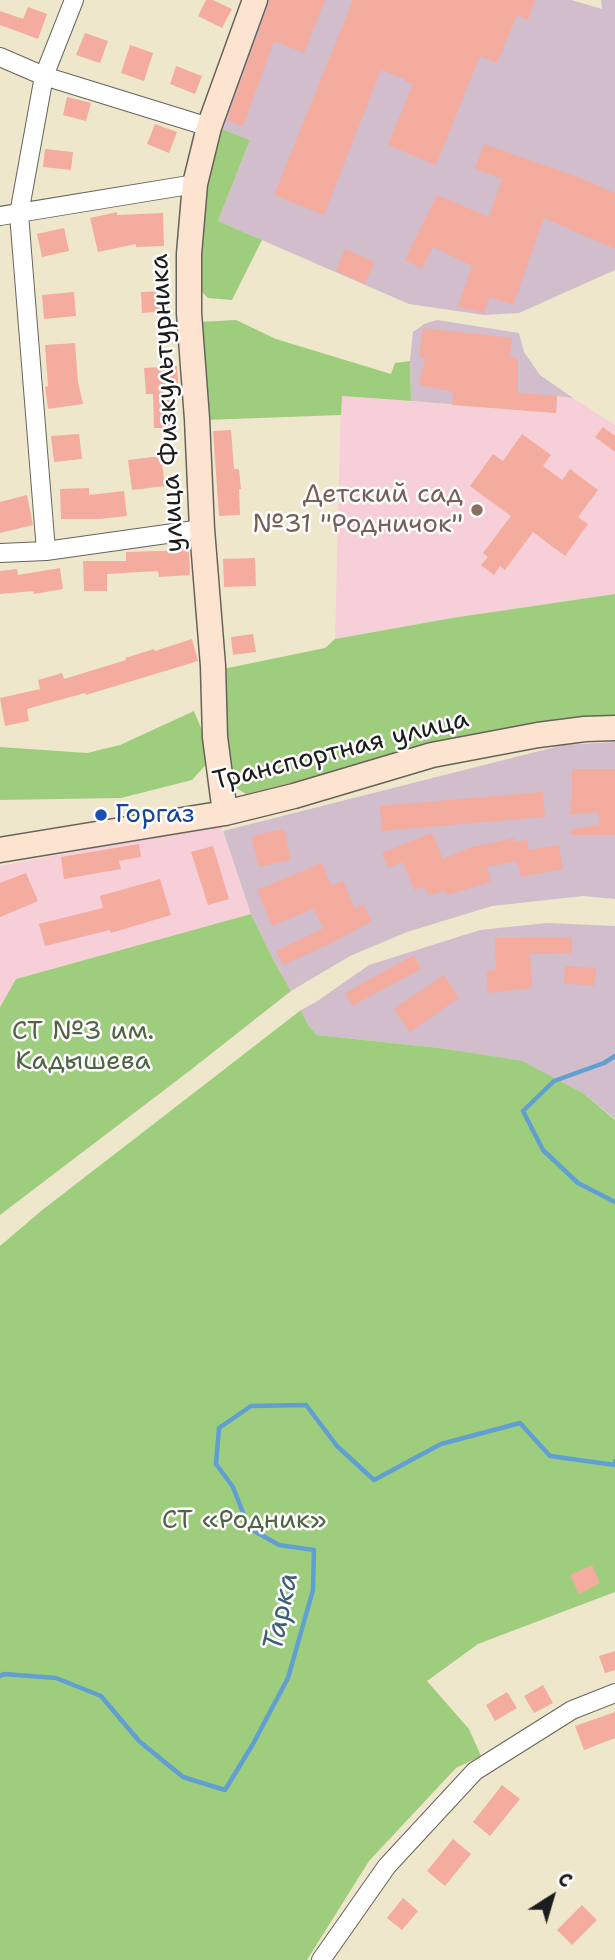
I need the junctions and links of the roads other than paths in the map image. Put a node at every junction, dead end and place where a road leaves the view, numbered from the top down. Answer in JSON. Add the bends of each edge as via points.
{"nodes":[{"id":1,"x":74,"y":0,"type":"edge"},
{"id":2,"x":255,"y":0,"type":"edge"},
{"id":3,"x":0,"y":57,"type":"edge"},
{"id":4,"x":44,"y":76,"type":"junction"},
{"id":5,"x":209,"y":127,"type":"junction"},
{"id":6,"x":195,"y":184,"type":"junction"},
{"id":7,"x":19,"y":214,"type":"junction"},
{"id":8,"x":0,"y":216,"type":"edge"},
{"id":9,"x":202,"y":529,"type":"junction"},
{"id":10,"x":46,"y":551,"type":"junction"},
{"id":11,"x":0,"y":553,"type":"edge"},
{"id":12,"x":615,"y":729,"type":"edge"},
{"id":13,"x":225,"y":813,"type":"junction"},
{"id":14,"x":0,"y":850,"type":"edge"},
{"id":15,"x":615,"y":1693,"type":"edge"},
{"id":16,"x":321,"y":1960,"type":"edge"}],
"edges":[{"from":1,"to":4,"type":"street"},
{"from":2,"to":5,"type":"street","name":"улица Физкультурника"},
{"from":3,"to":4,"type":"street"},
{"from":4,"to":5,"type":"street"},
{"from":4,"to":7,"type":"street"},
{"from":5,"to":6,"type":"street","name":"улица Физкультурника"},
{"from":6,"to":7,"type":"street"},
{"from":6,"to":9,"type":"street","name":"улица Физкультурника","via":[[188,313]]},
{"from":7,"to":8,"type":"street"},
{"from":7,"to":10,"type":"street"},
{"from":9,"to":10,"type":"street"},
{"from":9,"to":13,"type":"street","name":"улица Физкультурника","via":[[215,737]]},
{"from":10,"to":11,"type":"street"},
{"from":12,"to":13,"type":"street","name":"Транспортная улица","via":[[538,735],[432,755]]},
{"from":13,"to":14,"type":"street","name":"Транспортная улица"},
{"from":15,"to":16,"type":"street","via":[[572,1710],[475,1771],[387,1866]]}]}
